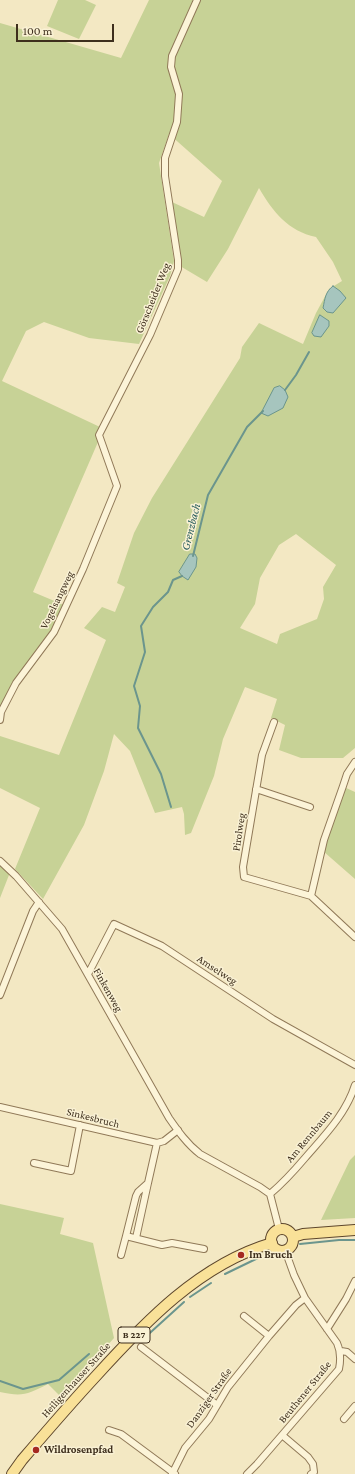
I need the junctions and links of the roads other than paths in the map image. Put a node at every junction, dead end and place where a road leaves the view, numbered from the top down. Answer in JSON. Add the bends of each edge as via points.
{"nodes":[{"id":1,"x":197,"y":0,"type":"edge"},
{"id":2,"x":83,"y":569,"type":"joint"},
{"id":3,"x":0,"y":720,"type":"edge"},
{"id":4,"x":274,"y":722,"type":"dead end"},
{"id":5,"x":355,"y":762,"type":"edge"},
{"id":6,"x":256,"y":789,"type":"junction"},
{"id":7,"x":310,"y":807,"type":"dead end"},
{"id":8,"x":0,"y":861,"type":"edge"},
{"id":9,"x":311,"y":896,"type":"junction"},
{"id":10,"x":39,"y":902,"type":"junction"},
{"id":11,"x":355,"y":937,"type":"edge"},
{"id":12,"x":88,"y":974,"type":"junction"},
{"id":13,"x":0,"y":995,"type":"edge"},
{"id":14,"x":355,"y":1065,"type":"edge"},
{"id":15,"x":355,"y":1085,"type":"edge"},
{"id":16,"x":0,"y":1107,"type":"edge"},
{"id":17,"x":80,"y":1125,"type":"junction"},
{"id":18,"x":178,"y":1130,"type":"junction"},
{"id":19,"x":157,"y":1143,"type":"junction"},
{"id":20,"x":34,"y":1163,"type":"dead end"},
{"id":21,"x":148,"y":1183,"type":"junction"},
{"id":22,"x":270,"y":1194,"type":"junction"},
{"id":23,"x":279,"y":1229,"type":"junction"},
{"id":24,"x":355,"y":1230,"type":"edge"},
{"id":25,"x":126,"y":1236,"type":"junction"},
{"id":26,"x":293,"y":1237,"type":"junction"},
{"id":27,"x":136,"y":1238,"type":"junction"},
{"id":28,"x":272,"y":1243,"type":"junction"},
{"id":29,"x":204,"y":1249,"type":"dead end"},
{"id":30,"x":285,"y":1250,"type":"junction"},
{"id":31,"x":121,"y":1255,"type":"dead end"},
{"id":32,"x":355,"y":1280,"type":"edge"},
{"id":33,"x":305,"y":1298,"type":"junction"},
{"id":34,"x":244,"y":1316,"type":"dead end"},
{"id":35,"x":326,"y":1329,"type":"junction"},
{"id":36,"x":269,"y":1336,"type":"junction"},
{"id":37,"x":141,"y":1347,"type":"dead end"},
{"id":38,"x":341,"y":1351,"type":"junction"},
{"id":39,"x":355,"y":1359,"type":"edge"},
{"id":40,"x":217,"y":1405,"type":"junction"},
{"id":41,"x":355,"y":1406,"type":"edge"},
{"id":42,"x":344,"y":1418,"type":"dead end"},
{"id":43,"x":109,"y":1430,"type":"dead end"},
{"id":44,"x":282,"y":1435,"type":"junction"},
{"id":45,"x":22,"y":1460,"type":"junction"},
{"id":46,"x":5,"y":1474,"type":"edge"},
{"id":47,"x":12,"y":1474,"type":"edge"},
{"id":48,"x":173,"y":1474,"type":"edge"},
{"id":49,"x":247,"y":1474,"type":"edge"},
{"id":50,"x":311,"y":1474,"type":"edge"}],
"edges":[{"from":1,"to":2,"type":"street","name":"Görscheider Weg","via":[[172,56],[171,67],[179,94],[177,122],[165,158],[165,176],[178,269],[150,334],[99,435],[117,486]]},
{"from":2,"to":3,"type":"street","name":"Vogelsangweg","via":[[54,632],[16,683],[1,712]]},
{"from":4,"to":6,"type":"street","name":"Pirolweg","via":[[262,755]]},
{"from":5,"to":9,"type":"street","via":[[343,786],[324,840]]},
{"from":6,"to":7,"type":"street"},
{"from":6,"to":9,"type":"street","name":"Pirolweg","via":[[243,868],[244,877]]},
{"from":8,"to":10,"type":"street","name":"Finkenweg"},
{"from":9,"to":11,"type":"street"},
{"from":10,"to":12,"type":"street","name":"Finkenweg","via":[[62,929]]},
{"from":10,"to":13,"type":"street","via":[[33,911]]},
{"from":12,"to":14,"type":"street","name":"Amselweg","via":[[114,924],[162,946],[273,1019]]},
{"from":12,"to":18,"type":"street","name":"Finkenweg"},
{"from":15,"to":22,"type":"street","name":"Am Rennbaum","via":[[342,1112],[327,1133]]},
{"from":16,"to":17,"type":"street","name":"Sinkesbruch"},
{"from":17,"to":19,"type":"street","name":"Sinkesbruch"},
{"from":17,"to":20,"type":"street","via":[[71,1171]]},
{"from":18,"to":19,"type":"street"},
{"from":18,"to":22,"type":"street","name":"Finkenweg","via":[[200,1154]]},
{"from":19,"to":21,"type":"street"},
{"from":21,"to":25,"type":"street","via":[[136,1196]]},
{"from":21,"to":27,"type":"street"},
{"from":22,"to":23,"type":"street"},
{"from":23,"to":26,"type":"main road","via":[[288,1231]]},
{"from":23,"to":28,"type":"main road","via":[[273,1234]]},
{"from":24,"to":26,"type":"main road"},
{"from":25,"to":27,"type":"street"},
{"from":25,"to":31,"type":"street"},
{"from":26,"to":30,"type":"main road","via":[[292,1245]]},
{"from":27,"to":29,"type":"street","via":[[162,1245],[172,1243]]},
{"from":28,"to":30,"type":"main road","via":[[277,1249]]},
{"from":28,"to":45,"type":"main road","name":"Heiligenhauser Straße","number":"B 227","via":[[241,1255],[212,1271],[164,1306],[130,1338]]},
{"from":30,"to":33,"type":"street","name":"Beuthener Straße"},
{"from":32,"to":35,"type":"street"},
{"from":33,"to":35,"type":"street","name":"Beuthener Straße"},
{"from":33,"to":36,"type":"street","name":"Danziger Straße"},
{"from":34,"to":36,"type":"street"},
{"from":35,"to":38,"type":"street","name":"Beuthener Straße"},
{"from":36,"to":40,"type":"street","name":"Danziger Straße","via":[[228,1387]]},
{"from":37,"to":40,"type":"street"},
{"from":38,"to":39,"type":"street","via":[[347,1352]]},
{"from":38,"to":44,"type":"street","name":"Beuthener Straße","via":[[339,1369]]},
{"from":40,"to":48,"type":"street","name":"Danziger Straße","via":[[185,1448]]},
{"from":41,"to":42,"type":"street"},
{"from":43,"to":48,"type":"street","via":[[121,1434]]},
{"from":44,"to":49,"type":"street","name":"Beuthener Straße"},
{"from":44,"to":50,"type":"street","via":[[308,1457],[313,1464],[314,1472]]},
{"from":45,"to":46,"type":"main road","name":"Heiligenhauser Straße","number":"B 227"},
{"from":45,"to":47,"type":"main road","name":"Heiligenhauser Straße","number":"B 227"}]}
